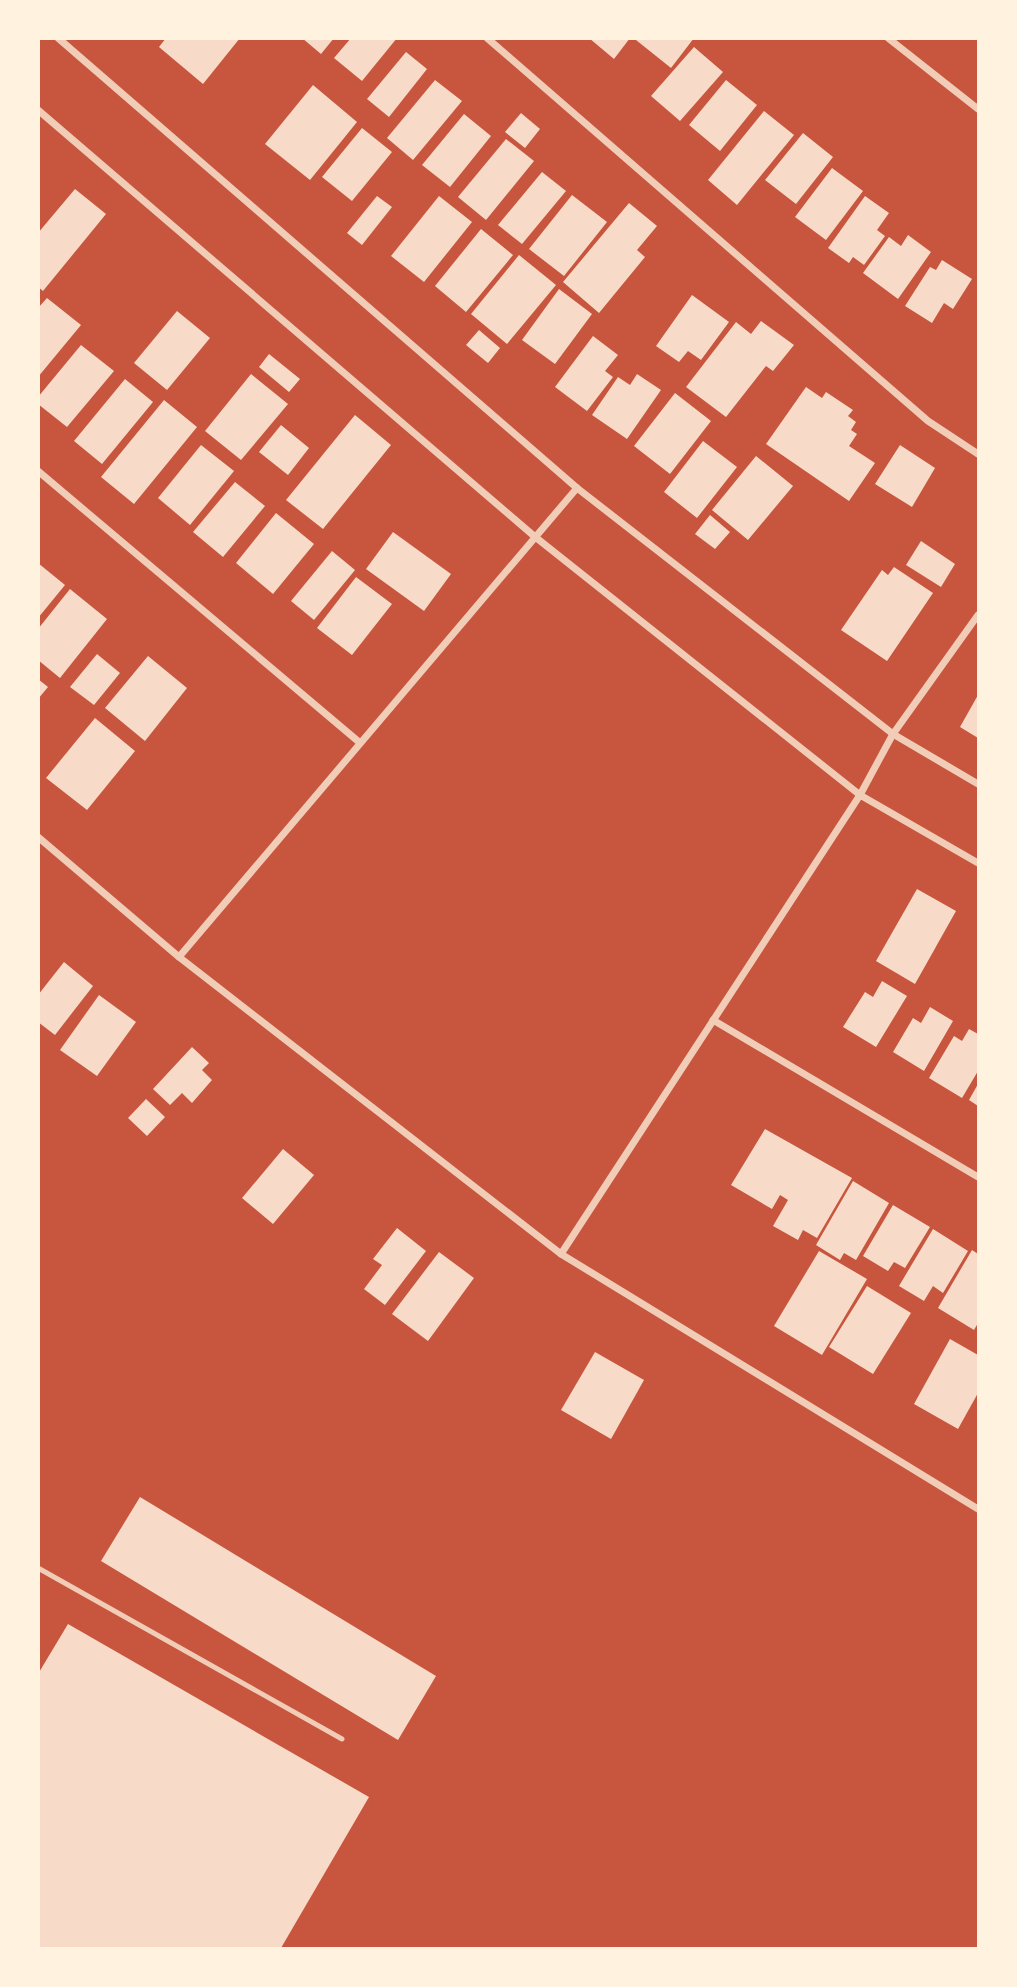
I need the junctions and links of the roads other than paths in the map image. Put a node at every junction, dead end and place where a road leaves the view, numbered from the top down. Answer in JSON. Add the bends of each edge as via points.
{"nodes":[{"id":1,"x":58,"y":38,"type":"edge"},
{"id":2,"x":487,"y":38,"type":"edge"},
{"id":3,"x":888,"y":38,"type":"edge"},
{"id":4,"x":978,"y":109,"type":"edge"},
{"id":5,"x":38,"y":110,"type":"edge"},
{"id":6,"x":978,"y":454,"type":"edge"},
{"id":7,"x":38,"y":471,"type":"edge"},
{"id":8,"x":577,"y":488,"type":"junction"},
{"id":9,"x":534,"y":536,"type":"junction"},
{"id":10,"x":978,"y":615,"type":"edge"},
{"id":11,"x":893,"y":734,"type":"junction"},
{"id":12,"x":359,"y":742,"type":"junction"},
{"id":13,"x":978,"y":784,"type":"edge"},
{"id":14,"x":860,"y":795,"type":"junction"},
{"id":15,"x":38,"y":838,"type":"edge"},
{"id":16,"x":978,"y":863,"type":"edge"},
{"id":17,"x":179,"y":957,"type":"junction"},
{"id":18,"x":713,"y":1020,"type":"junction"},
{"id":19,"x":978,"y":1177,"type":"edge"},
{"id":20,"x":561,"y":1254,"type":"junction"},
{"id":21,"x":978,"y":1508,"type":"edge"},
{"id":22,"x":38,"y":1569,"type":"edge"},
{"id":23,"x":342,"y":1739,"type":"dead end"}],
"edges":[{"from":1,"to":8,"type":"street"},
{"from":2,"to":6,"type":"street","via":[[928,421]]},
{"from":3,"to":4,"type":"street"},
{"from":5,"to":9,"type":"street"},
{"from":7,"to":12,"type":"street"},
{"from":8,"to":9,"type":"street"},
{"from":8,"to":11,"type":"street"},
{"from":9,"to":12,"type":"street"},
{"from":9,"to":14,"type":"street"},
{"from":10,"to":11,"type":"street"},
{"from":11,"to":13,"type":"street"},
{"from":11,"to":14,"type":"street"},
{"from":12,"to":17,"type":"street"},
{"from":14,"to":16,"type":"street"},
{"from":14,"to":18,"type":"street"},
{"from":15,"to":17,"type":"street"},
{"from":17,"to":20,"type":"street"},
{"from":18,"to":19,"type":"street"},
{"from":18,"to":20,"type":"street"},
{"from":20,"to":21,"type":"street"},
{"from":22,"to":23,"type":"lane"}]}
